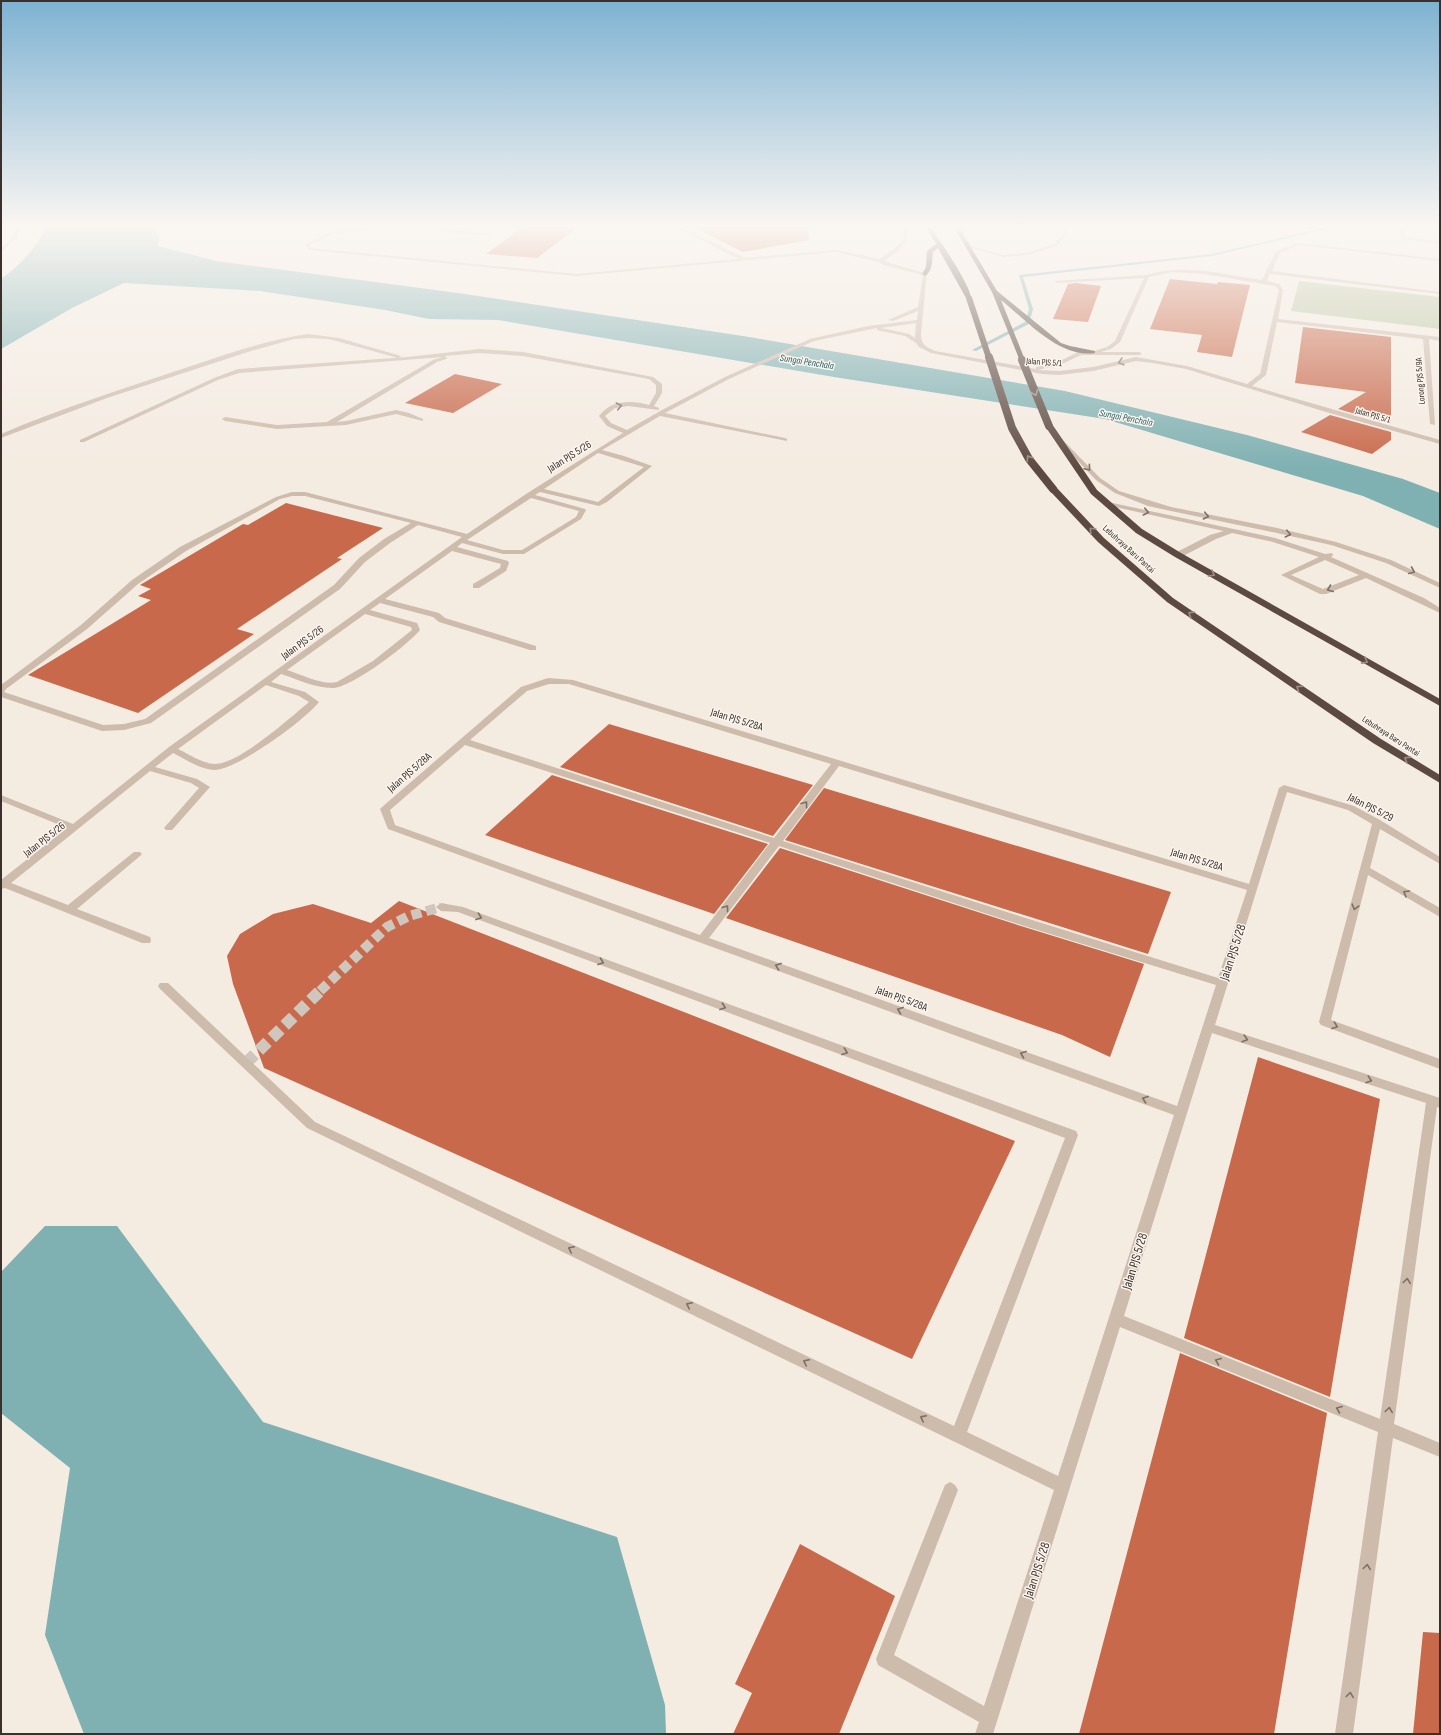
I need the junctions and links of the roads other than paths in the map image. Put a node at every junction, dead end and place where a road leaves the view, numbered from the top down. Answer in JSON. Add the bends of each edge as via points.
{"nodes":[{"id":1,"x":921,"y":308,"type":"joint"},
{"id":2,"x":972,"y":308,"type":"edge"},
{"id":3,"x":1000,"y":308,"type":"edge"},
{"id":4,"x":1015,"y":308,"type":"edge"},
{"id":5,"x":1132,"y":308,"type":"edge"},
{"id":6,"x":1277,"y":308,"type":"edge"},
{"id":7,"x":1274,"y":320,"type":"junction"},
{"id":8,"x":918,"y":321,"type":"junction"},
{"id":9,"x":868,"y":328,"type":"junction"},
{"id":10,"x":1426,"y":338,"type":"junction"},
{"id":11,"x":1440,"y":339,"type":"edge"},
{"id":12,"x":918,"y":342,"type":"junction"},
{"id":13,"x":1117,"y":342,"type":"junction"},
{"id":14,"x":1092,"y":352,"type":"junction"},
{"id":15,"x":456,"y":353,"type":"junction"},
{"id":16,"x":1145,"y":354,"type":"junction"},
{"id":17,"x":407,"y":359,"type":"junction"},
{"id":18,"x":1102,"y":368,"type":"junction"},
{"id":19,"x":1187,"y":368,"type":"junction"},
{"id":20,"x":1021,"y":369,"type":"junction"},
{"id":21,"x":1247,"y":387,"type":"junction"},
{"id":22,"x":651,"y":406,"type":"junction"},
{"id":23,"x":663,"y":413,"type":"junction"},
{"id":24,"x":224,"y":419,"type":"dead end"},
{"id":25,"x":421,"y":420,"type":"dead end"},
{"id":26,"x":1433,"y":424,"type":"dead end"},
{"id":27,"x":324,"y":426,"type":"junction"},
{"id":28,"x":1050,"y":428,"type":"junction"},
{"id":29,"x":629,"y":433,"type":"junction"},
{"id":30,"x":1,"y":436,"type":"edge"},
{"id":31,"x":786,"y":440,"type":"dead end"},
{"id":32,"x":82,"y":441,"type":"dead end"},
{"id":33,"x":1440,"y":442,"type":"edge"},
{"id":34,"x":597,"y":451,"type":"junction"},
{"id":35,"x":538,"y":489,"type":"junction"},
{"id":36,"x":528,"y":495,"type":"junction"},
{"id":37,"x":1108,"y":504,"type":"junction"},
{"id":38,"x":417,"y":522,"type":"junction"},
{"id":39,"x":1231,"y":531,"type":"junction"},
{"id":40,"x":465,"y":539,"type":"junction"},
{"id":41,"x":1336,"y":545,"type":"junction"},
{"id":42,"x":451,"y":548,"type":"junction"},
{"id":43,"x":1178,"y":555,"type":"junction"},
{"id":44,"x":1328,"y":558,"type":"junction"},
{"id":45,"x":1366,"y":575,"type":"junction"},
{"id":46,"x":476,"y":586,"type":"dead end"},
{"id":47,"x":1440,"y":586,"type":"edge"},
{"id":48,"x":378,"y":600,"type":"junction"},
{"id":49,"x":363,"y":611,"type":"junction"},
{"id":50,"x":1440,"y":611,"type":"edge"},
{"id":51,"x":532,"y":648,"type":"dead end"},
{"id":52,"x":280,"y":671,"type":"junction"},
{"id":53,"x":264,"y":682,"type":"junction"},
{"id":54,"x":1,"y":691,"type":"edge"},
{"id":55,"x":1,"y":694,"type":"edge"},
{"id":56,"x":1440,"y":702,"type":"edge"},
{"id":57,"x":463,"y":741,"type":"junction"},
{"id":58,"x":172,"y":749,"type":"junction"},
{"id":59,"x":837,"y":762,"type":"junction"},
{"id":60,"x":149,"y":768,"type":"junction"},
{"id":61,"x":1440,"y":780,"type":"edge"},
{"id":62,"x":1284,"y":788,"type":"joint"},
{"id":63,"x":1,"y":798,"type":"edge"},
{"id":64,"x":1376,"y":822,"type":"junction"},
{"id":65,"x":76,"y":828,"type":"junction"},
{"id":66,"x":169,"y":828,"type":"dead end"},
{"id":67,"x":777,"y":841,"type":"junction"},
{"id":68,"x":137,"y":854,"type":"dead end"},
{"id":69,"x":1440,"y":861,"type":"edge"},
{"id":70,"x":1365,"y":869,"type":"junction"},
{"id":71,"x":2,"y":884,"type":"edge"},
{"id":72,"x":1252,"y":888,"type":"junction"},
{"id":73,"x":441,"y":907,"type":"tunnel mouth"},
{"id":74,"x":70,"y":909,"type":"junction"},
{"id":75,"x":1440,"y":913,"type":"edge"},
{"id":76,"x":703,"y":939,"type":"junction"},
{"id":77,"x":146,"y":940,"type":"dead end"},
{"id":78,"x":1222,"y":983,"type":"junction"},
{"id":79,"x":164,"y":986,"type":"dead end"},
{"id":80,"x":1208,"y":1027,"type":"junction"},
{"id":81,"x":1440,"y":1064,"type":"edge"},
{"id":82,"x":1436,"y":1101,"type":"edge"},
{"id":83,"x":1181,"y":1112,"type":"junction"},
{"id":84,"x":1116,"y":1319,"type":"junction"},
{"id":85,"x":1386,"y":1429,"type":"junction"},
{"id":86,"x":958,"y":1435,"type":"junction"},
{"id":87,"x":1440,"y":1450,"type":"edge"},
{"id":88,"x":1063,"y":1486,"type":"junction"},
{"id":89,"x":950,"y":1490,"type":"dead end"},
{"id":90,"x":990,"y":1718,"type":"junction"},
{"id":91,"x":984,"y":1734,"type":"edge"},
{"id":92,"x":1344,"y":1734,"type":"edge"}],
"edges":[{"from":1,"to":8,"type":"street"},
{"from":1,"to":9,"type":"street"},
{"from":61,"to":2,"type":"highway","name":"Lebuhraya Baru Pantai","one_way":true,"bridge":true,"via":[[1377,741],[1170,600],[1101,540],[1052,489],[1029,459],[1012,428]]},
{"from":3,"to":28,"type":"highway","name":"Lebuhraya Baru Pantai","one_way":true,"bridge":true},
{"from":4,"to":14,"type":"highway","via":[[1051,338],[1068,348]]},
{"from":5,"to":13,"type":"street"},
{"from":6,"to":7,"type":"street"},
{"from":7,"to":10,"type":"street"},
{"from":7,"to":21,"type":"street","via":[[1263,375]]},
{"from":8,"to":9,"type":"street"},
{"from":8,"to":12,"type":"street"},
{"from":9,"to":12,"type":"street","via":[[907,335]]},
{"from":9,"to":23,"type":"street","name":"Jalan PJS 5/26","via":[[812,340],[728,378]]},
{"from":10,"to":11,"type":"street"},
{"from":10,"to":26,"type":"street","name":"Lorong PJS 5/9A"},
{"from":12,"to":20,"type":"street","via":[[933,352]]},
{"from":13,"to":14,"type":"street","via":[[1109,348]]},
{"from":13,"to":16,"type":"street"},
{"from":14,"to":16,"type":"street","name":"Jalan PJS 5/1"},
{"from":14,"to":18,"type":"street","via":[[1107,360]]},
{"from":14,"to":20,"type":"street","name":"Jalan PJS 5/1","via":[[1076,354],[1046,367]]},
{"from":15,"to":17,"type":"street"},
{"from":15,"to":22,"type":"street","via":[[523,354],[651,378],[659,384],[659,393]]},
{"from":15,"to":27,"type":"street","via":[[435,362]]},
{"from":16,"to":19,"type":"street","name":"Jalan PJS 5/1"},
{"from":17,"to":30,"type":"street","via":[[318,336],[289,339],[107,395]]},
{"from":17,"to":32,"type":"street","via":[[238,371]]},
{"from":19,"to":18,"type":"street","name":"Jalan PJS 5/1","one_way":true,"via":[[1136,359]]},
{"from":18,"to":20,"type":"street","name":"Jalan PJS 5/1","via":[[1059,373]]},
{"from":19,"to":21,"type":"street","name":"Jalan PJS 5/1"},
{"from":21,"to":33,"type":"street","name":"Jalan PJS 5/1"},
{"from":22,"to":23,"type":"street"},
{"from":29,"to":22,"type":"street","one_way":true,"via":[[606,423],[602,416],[604,412],[617,406]]},
{"from":23,"to":29,"type":"street","name":"Jalan PJS 5/26"},
{"from":23,"to":31,"type":"street"},
{"from":24,"to":27,"type":"street","via":[[277,427]]},
{"from":25,"to":27,"type":"street","via":[[396,412],[346,424]]},
{"from":28,"to":37,"type":"highway","name":"Lebuhraya Baru Pantai","via":[[1094,492]]},
{"from":28,"to":41,"type":"street","one_way":true,"via":[[1098,479],[1117,492],[1153,505]]},
{"from":29,"to":34,"type":"street","name":"Jalan PJS 5/26"},
{"from":34,"to":35,"type":"street","name":"Jalan PJS 5/26"},
{"from":34,"to":35,"type":"street","via":[[649,466],[605,502],[599,504]]},
{"from":35,"to":36,"type":"street","name":"Jalan PJS 5/26"},
{"from":36,"to":40,"type":"street","name":"Jalan PJS 5/26"},
{"from":36,"to":40,"type":"street","via":[[583,510],[579,518],[524,552],[503,552]]},
{"from":37,"to":39,"type":"street","one_way":true},
{"from":37,"to":43,"type":"highway","name":"Lebuhraya Baru Pantai","via":[[1139,531]]},
{"from":38,"to":40,"type":"street"},
{"from":38,"to":54,"type":"street","via":[[304,494],[278,498],[183,549],[135,582],[84,627]]},
{"from":38,"to":55,"type":"street","via":[[362,560],[337,587],[148,721],[124,727],[102,728]]},
{"from":39,"to":43,"type":"street"},
{"from":39,"to":44,"type":"street","via":[[1275,540]]},
{"from":40,"to":42,"type":"street","name":"Jalan PJS 5/26"},
{"from":41,"to":44,"type":"street"},
{"from":41,"to":47,"type":"street","one_way":true,"via":[[1381,558]]},
{"from":42,"to":46,"type":"street","via":[[505,563],[503,569]]},
{"from":42,"to":48,"type":"street","name":"Jalan PJS 5/26"},
{"from":43,"to":56,"type":"highway","name":"Lebuhraya Baru Pantai","one_way":true},
{"from":44,"to":45,"type":"street"},
{"from":45,"to":44,"type":"street","one_way":true,"via":[[1323,592],[1284,575]]},
{"from":45,"to":50,"type":"street"},
{"from":48,"to":49,"type":"street","name":"Jalan PJS 5/26"},
{"from":48,"to":51,"type":"street","via":[[436,615],[442,620]]},
{"from":49,"to":52,"type":"street","name":"Jalan PJS 5/26"},
{"from":49,"to":52,"type":"street","via":[[414,625],[416,630],[406,640],[347,681],[333,686]]},
{"from":52,"to":53,"type":"street","name":"Jalan PJS 5/26"},
{"from":53,"to":58,"type":"street","name":"Jalan PJS 5/26"},
{"from":53,"to":58,"type":"street","via":[[302,694],[315,702],[246,755],[232,762],[216,767]]},
{"from":57,"to":59,"type":"street","name":"Jalan PJS 5/28A","via":[[524,689],[548,681],[570,682]]},
{"from":57,"to":67,"type":"street"},
{"from":57,"to":76,"type":"street","name":"Jalan PJS 5/28A","via":[[384,809],[391,827]]},
{"from":58,"to":60,"type":"street","name":"Jalan PJS 5/26"},
{"from":67,"to":59,"type":"street","one_way":true},
{"from":59,"to":72,"type":"street","name":"Jalan PJS 5/28A"},
{"from":60,"to":65,"type":"street","name":"Jalan PJS 5/26"},
{"from":60,"to":66,"type":"street","via":[[194,781],[205,787]]},
{"from":62,"to":64,"type":"street","name":"Jalan PJS 5/29","via":[[1351,808]]},
{"from":62,"to":72,"type":"street","name":"Jalan PJS 5/28"},
{"from":63,"to":65,"type":"street"},
{"from":64,"to":69,"type":"street","name":"Jalan PJS 5/29"},
{"from":64,"to":70,"type":"street"},
{"from":65,"to":71,"type":"street","name":"Jalan PJS 5/26"},
{"from":76,"to":67,"type":"street","one_way":true},
{"from":67,"to":78,"type":"street"},
{"from":68,"to":74,"type":"street"},
{"from":75,"to":70,"type":"street","one_way":true},
{"from":70,"to":81,"type":"street","one_way":true,"via":[[1325,1022]]},
{"from":71,"to":74,"type":"street"},
{"from":72,"to":78,"type":"street","name":"Jalan PJS 5/28"},
{"from":73,"to":86,"type":"street","one_way":true,"via":[[459,909],[1072,1135]]},
{"from":74,"to":77,"type":"street"},
{"from":83,"to":76,"type":"street","name":"Jalan PJS 5/28A","one_way":true},
{"from":78,"to":80,"type":"street","name":"Jalan PJS 5/28"},
{"from":86,"to":79,"type":"street","one_way":true,"via":[[311,1125]]},
{"from":80,"to":82,"type":"street","one_way":true},
{"from":80,"to":83,"type":"street","name":"Jalan PJS 5/28"},
{"from":85,"to":82,"type":"street","one_way":true},
{"from":83,"to":84,"type":"street","name":"Jalan PJS 5/28"},
{"from":85,"to":84,"type":"street","one_way":true},
{"from":84,"to":88,"type":"street","name":"Jalan PJS 5/28"},
{"from":85,"to":87,"type":"street"},
{"from":92,"to":85,"type":"street","one_way":true},
{"from":86,"to":88,"type":"street"},
{"from":88,"to":90,"type":"street","name":"Jalan PJS 5/28"},
{"from":89,"to":90,"type":"street","via":[[884,1659]]},
{"from":90,"to":91,"type":"street","name":"Jalan PJS 5/28"}]}
